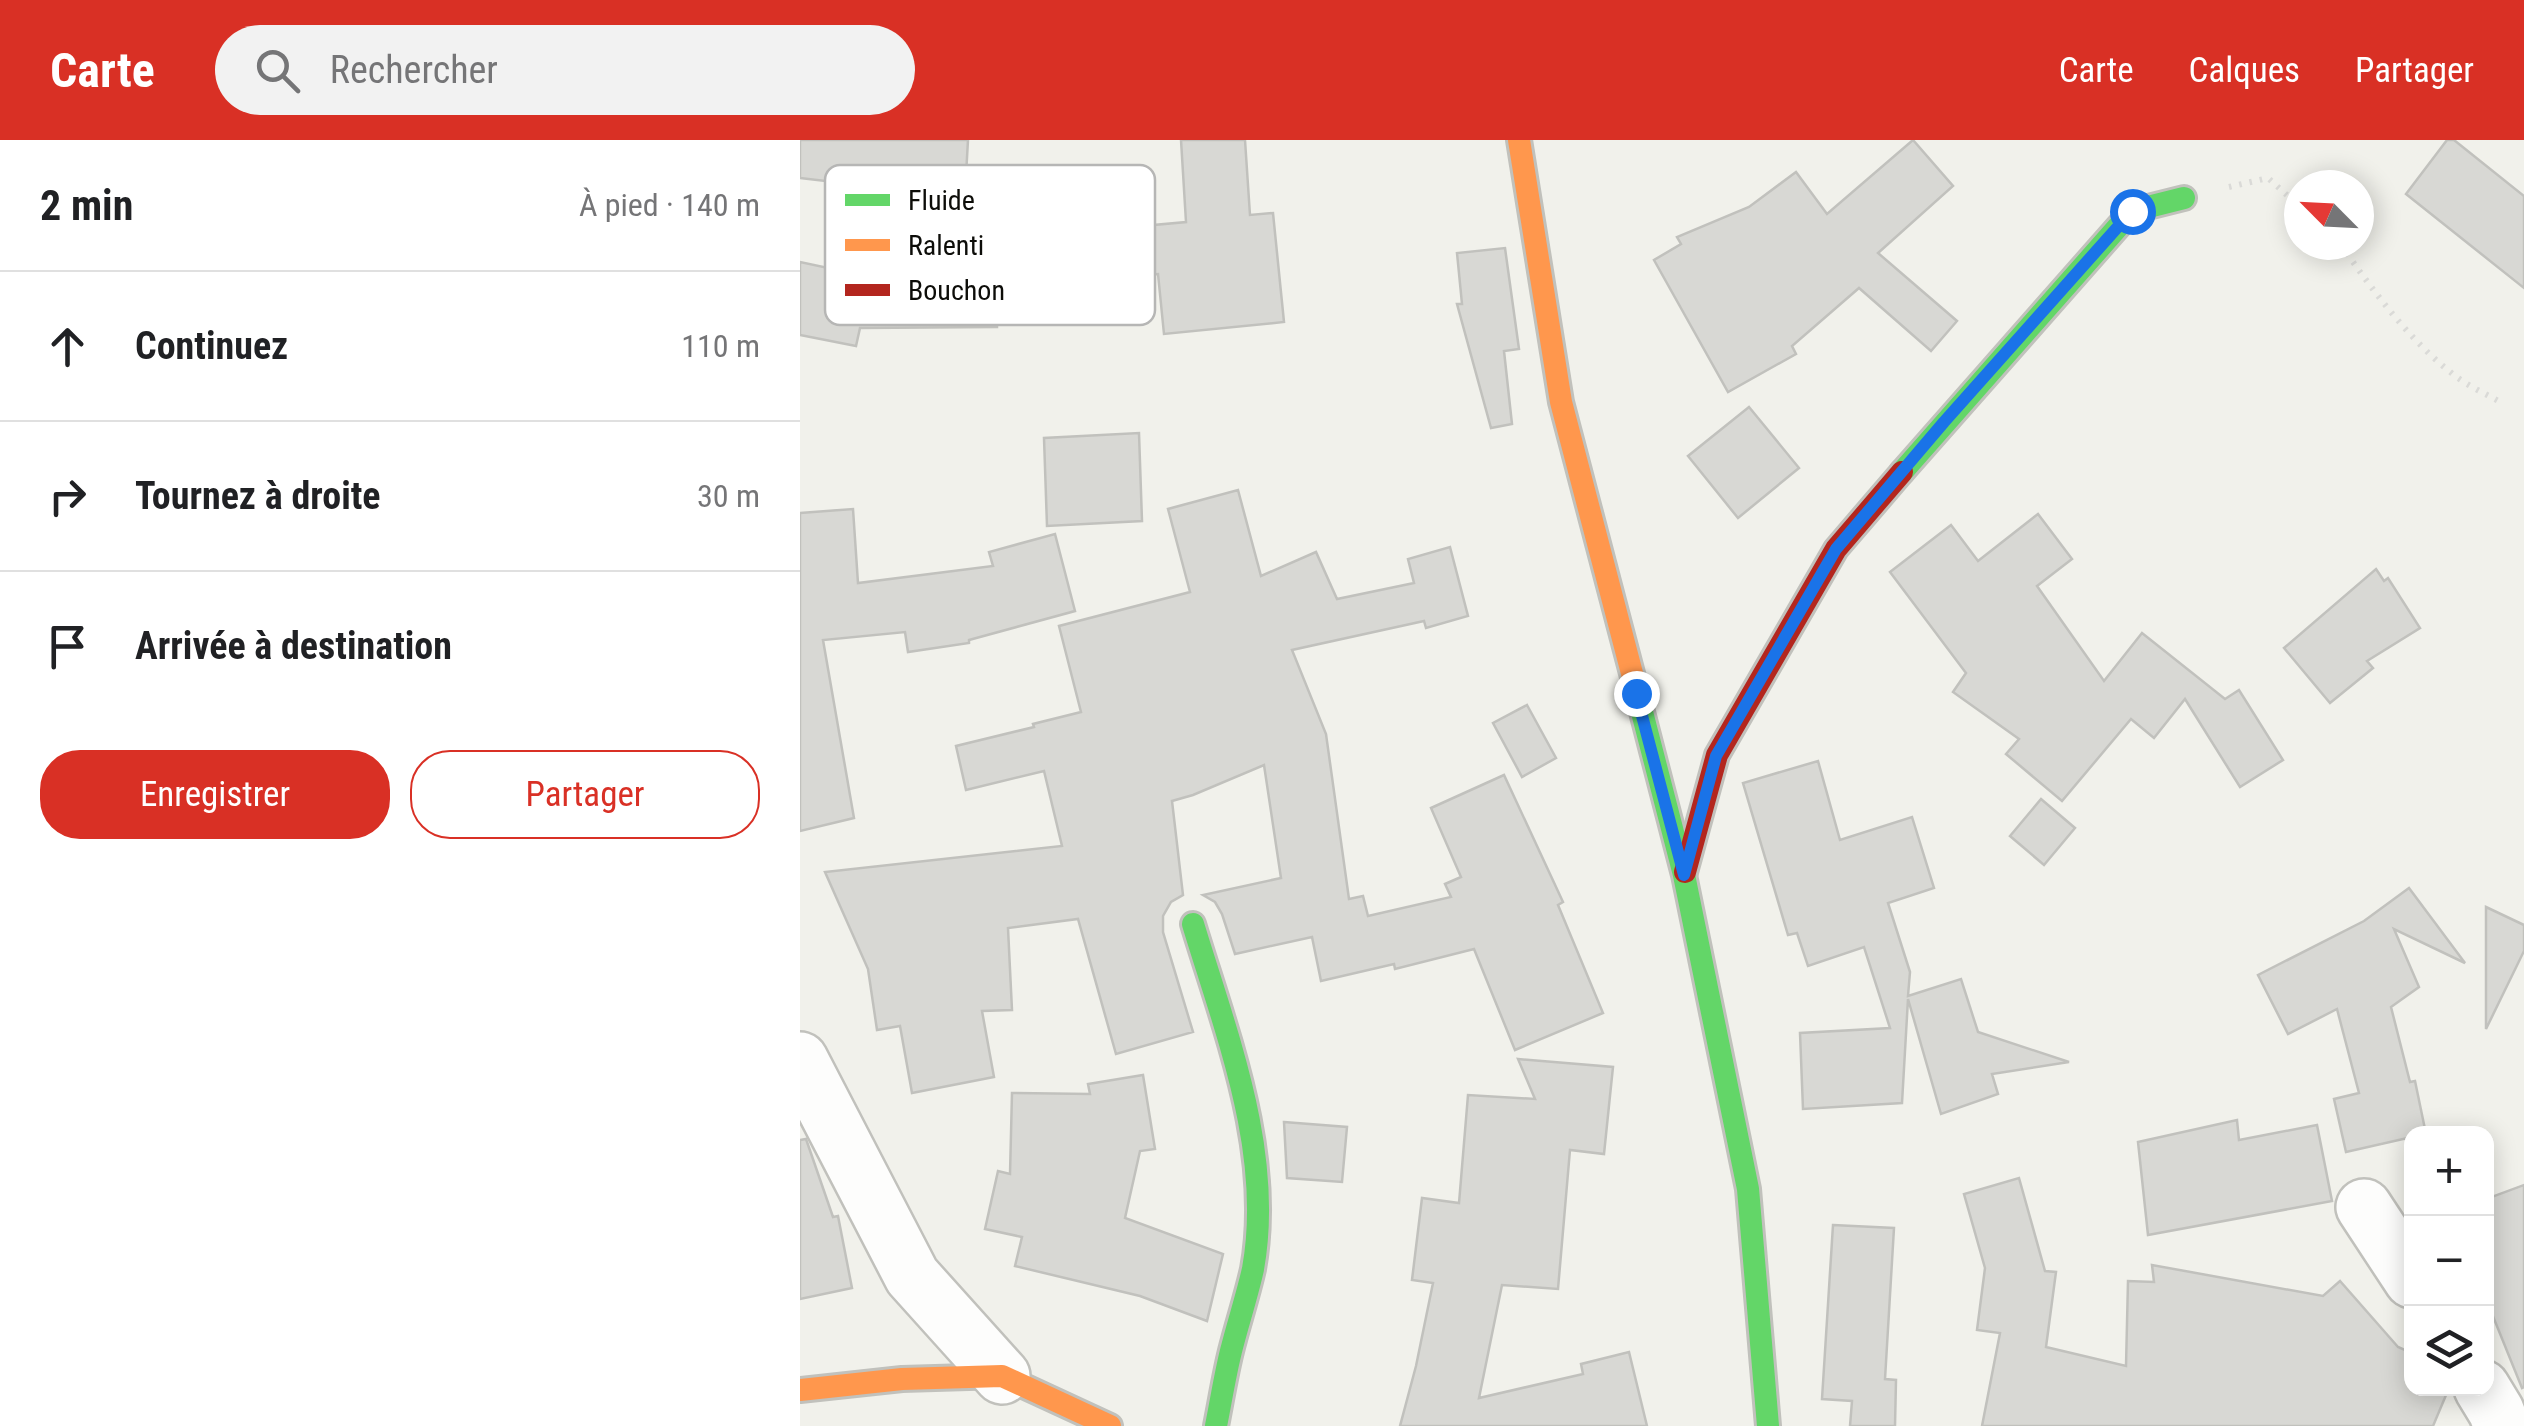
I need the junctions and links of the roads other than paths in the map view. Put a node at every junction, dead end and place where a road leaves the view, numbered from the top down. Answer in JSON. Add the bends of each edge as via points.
{"nodes":[{"id":1,"x":1519,"y":140,"type":"edge"},
{"id":2,"x":2184,"y":198,"type":"road end"},
{"id":3,"x":1684,"y":875,"type":"junction"},
{"id":4,"x":1193,"y":924,"type":"dead end"},
{"id":5,"x":800,"y":1060,"type":"edge"},
{"id":6,"x":2364,"y":1207,"type":"dead end"},
{"id":7,"x":2404,"y":1268,"type":"edge"},
{"id":8,"x":1002,"y":1376,"type":"junction"},
{"id":9,"x":800,"y":1390,"type":"edge"},
{"id":10,"x":2487,"y":1396,"type":"edge"},
{"id":11,"x":1110,"y":1426,"type":"edge"},
{"id":12,"x":1216,"y":1426,"type":"edge"},
{"id":13,"x":1768,"y":1426,"type":"edge"},
{"id":14,"x":2502,"y":1426,"type":"edge"}],
"edges":[{"from":1,"to":3,"type":"street","via":[[1561,402]]},
{"from":2,"to":3,"type":"street","via":[[2132,211],[1836,549],[1716,756]]},
{"from":3,"to":13,"type":"street","via":[[1748,1189]]},
{"from":4,"to":12,"type":"street","via":[[1255,1152],[1252,1267]]},
{"from":5,"to":8,"type":"street","via":[[912,1276]]},
{"from":6,"to":7,"type":"street"},
{"from":8,"to":9,"type":"street"},
{"from":8,"to":11,"type":"street"},
{"from":10,"to":14,"type":"street"}]}
